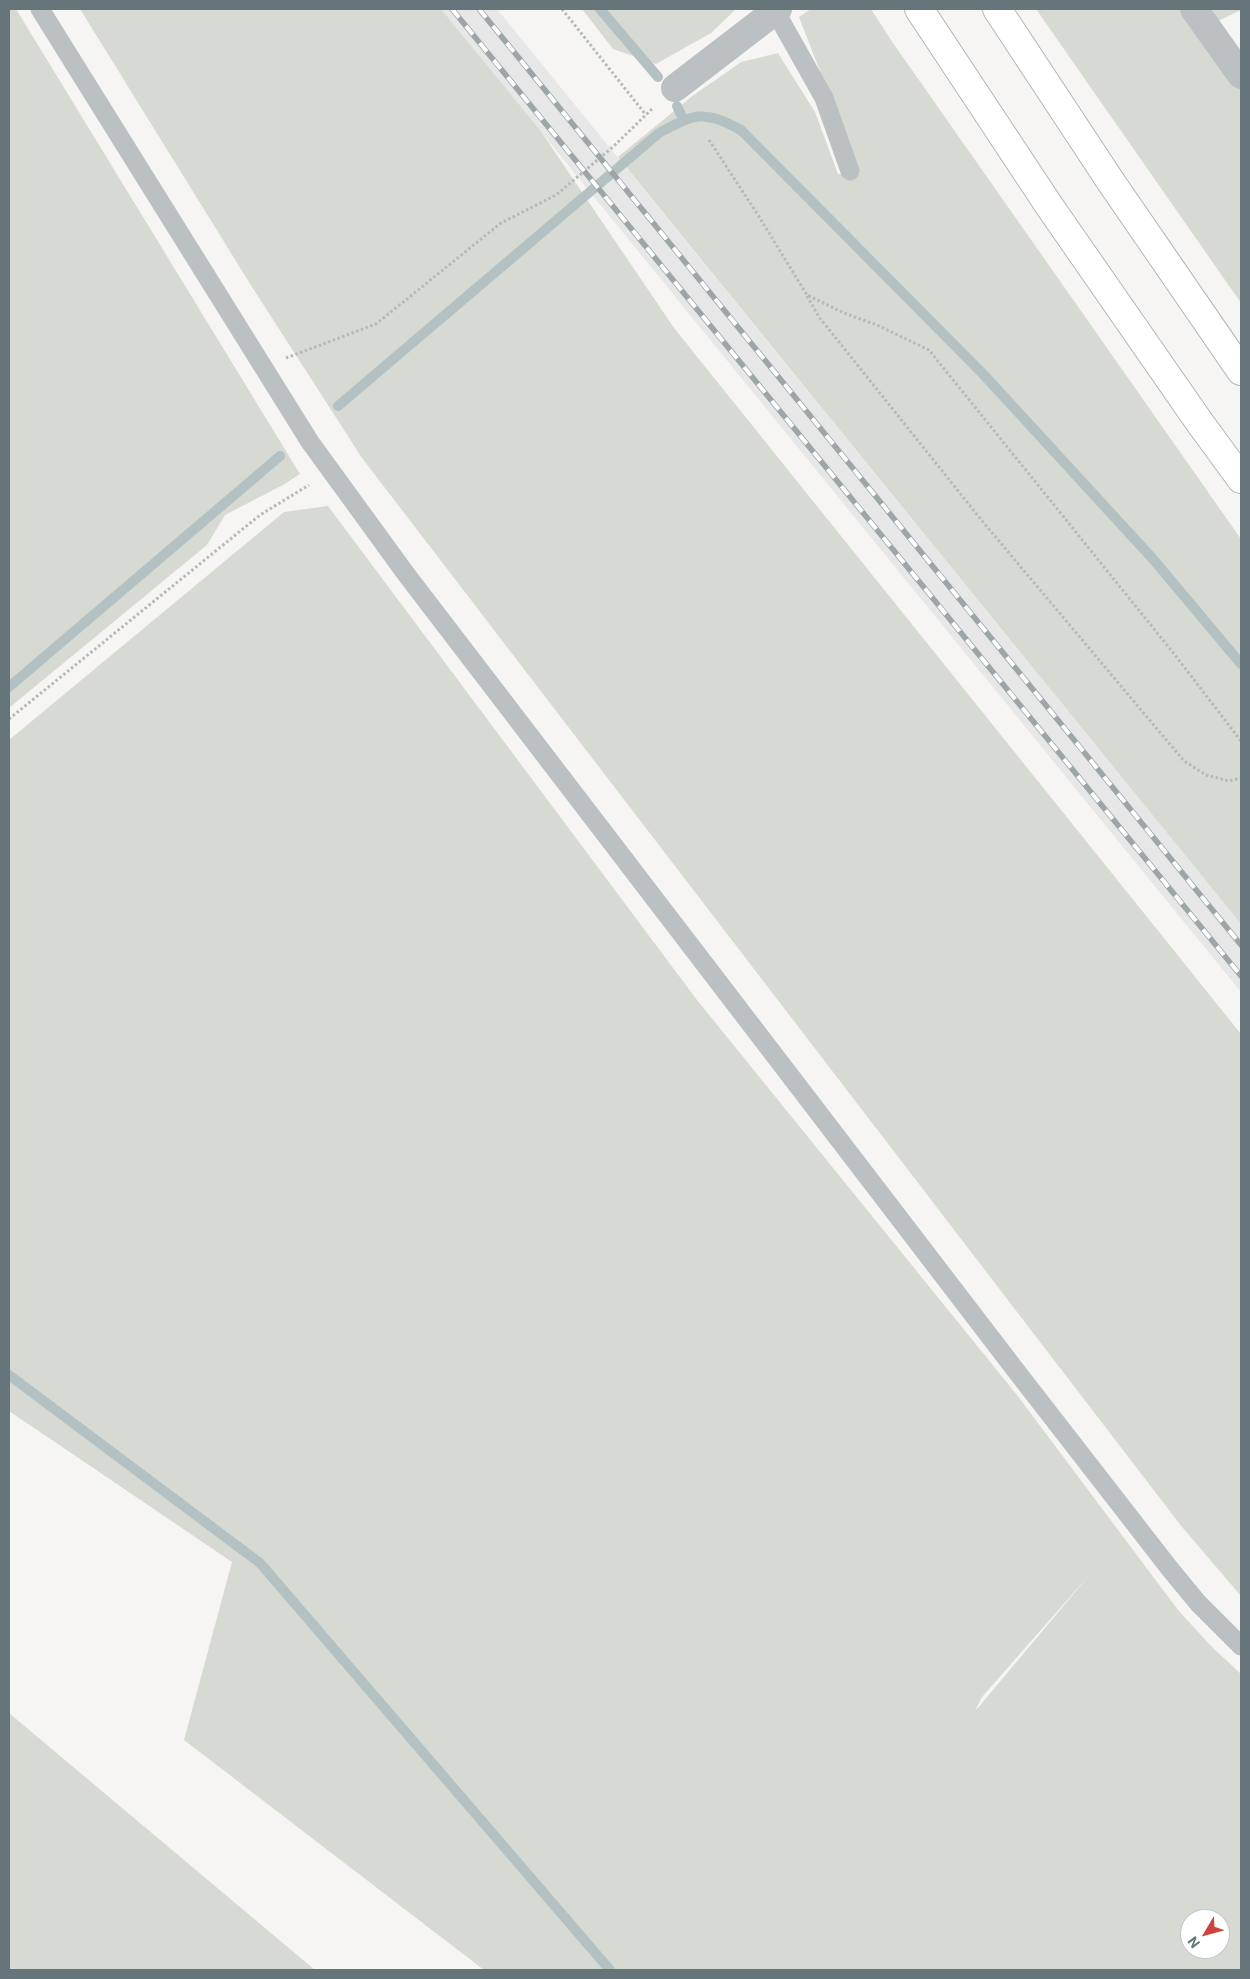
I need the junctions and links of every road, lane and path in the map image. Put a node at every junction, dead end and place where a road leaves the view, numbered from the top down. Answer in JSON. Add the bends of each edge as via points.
{"nodes":[{"id":1,"x":40,"y":9,"type":"edge"},
{"id":2,"x":562,"y":9,"type":"edge"},
{"id":3,"x":776,"y":9,"type":"edge"},
{"id":4,"x":997,"y":9,"type":"edge"},
{"id":5,"x":1194,"y":9,"type":"edge"},
{"id":6,"x":922,"y":13,"type":"edge"},
{"id":7,"x":1241,"y":75,"type":"edge"},
{"id":8,"x":675,"y":88,"type":"joint"},
{"id":9,"x":646,"y":115,"type":"junction"},
{"id":10,"x":709,"y":140,"type":"dead end"},
{"id":11,"x":850,"y":171,"type":"dead end"},
{"id":12,"x":807,"y":295,"type":"junction"},
{"id":13,"x":286,"y":358,"type":"junction"},
{"id":14,"x":291,"y":365,"type":"dead end"},
{"id":15,"x":263,"y":369,"type":"junction"},
{"id":16,"x":1241,"y":371,"type":"edge"},
{"id":17,"x":330,"y":472,"type":"junction"},
{"id":18,"x":1241,"y":479,"type":"edge"},
{"id":19,"x":9,"y":719,"type":"edge"},
{"id":20,"x":1241,"y":741,"type":"edge"},
{"id":21,"x":1241,"y":778,"type":"edge"},
{"id":22,"x":1241,"y":1646,"type":"edge"}],
"edges":[{"from":1,"to":15,"type":"lane"},
{"from":2,"to":9,"type":"path"},
{"from":3,"to":8,"type":"street"},
{"from":3,"to":11,"type":"lane","via":[[824,98]]},
{"from":4,"to":16,"type":"highway"},
{"from":5,"to":7,"type":"street"},
{"from":6,"to":18,"type":"highway","via":[[1050,207]]},
{"from":8,"to":9,"type":"path"},
{"from":9,"to":13,"type":"path","via":[[556,195],[501,223],[376,324]]},
{"from":10,"to":12,"type":"path"},
{"from":12,"to":20,"type":"path","via":[[877,324],[928,350]]},
{"from":12,"to":21,"type":"path","via":[[819,317],[983,522],[1184,760],[1206,775],[1229,781]]},
{"from":13,"to":14,"type":"path"},
{"from":13,"to":15,"type":"path"},
{"from":15,"to":17,"type":"lane"},
{"from":17,"to":19,"type":"path","via":[[260,515]]},
{"from":17,"to":22,"type":"lane","via":[[1017,1372],[1170,1569]]}]}
